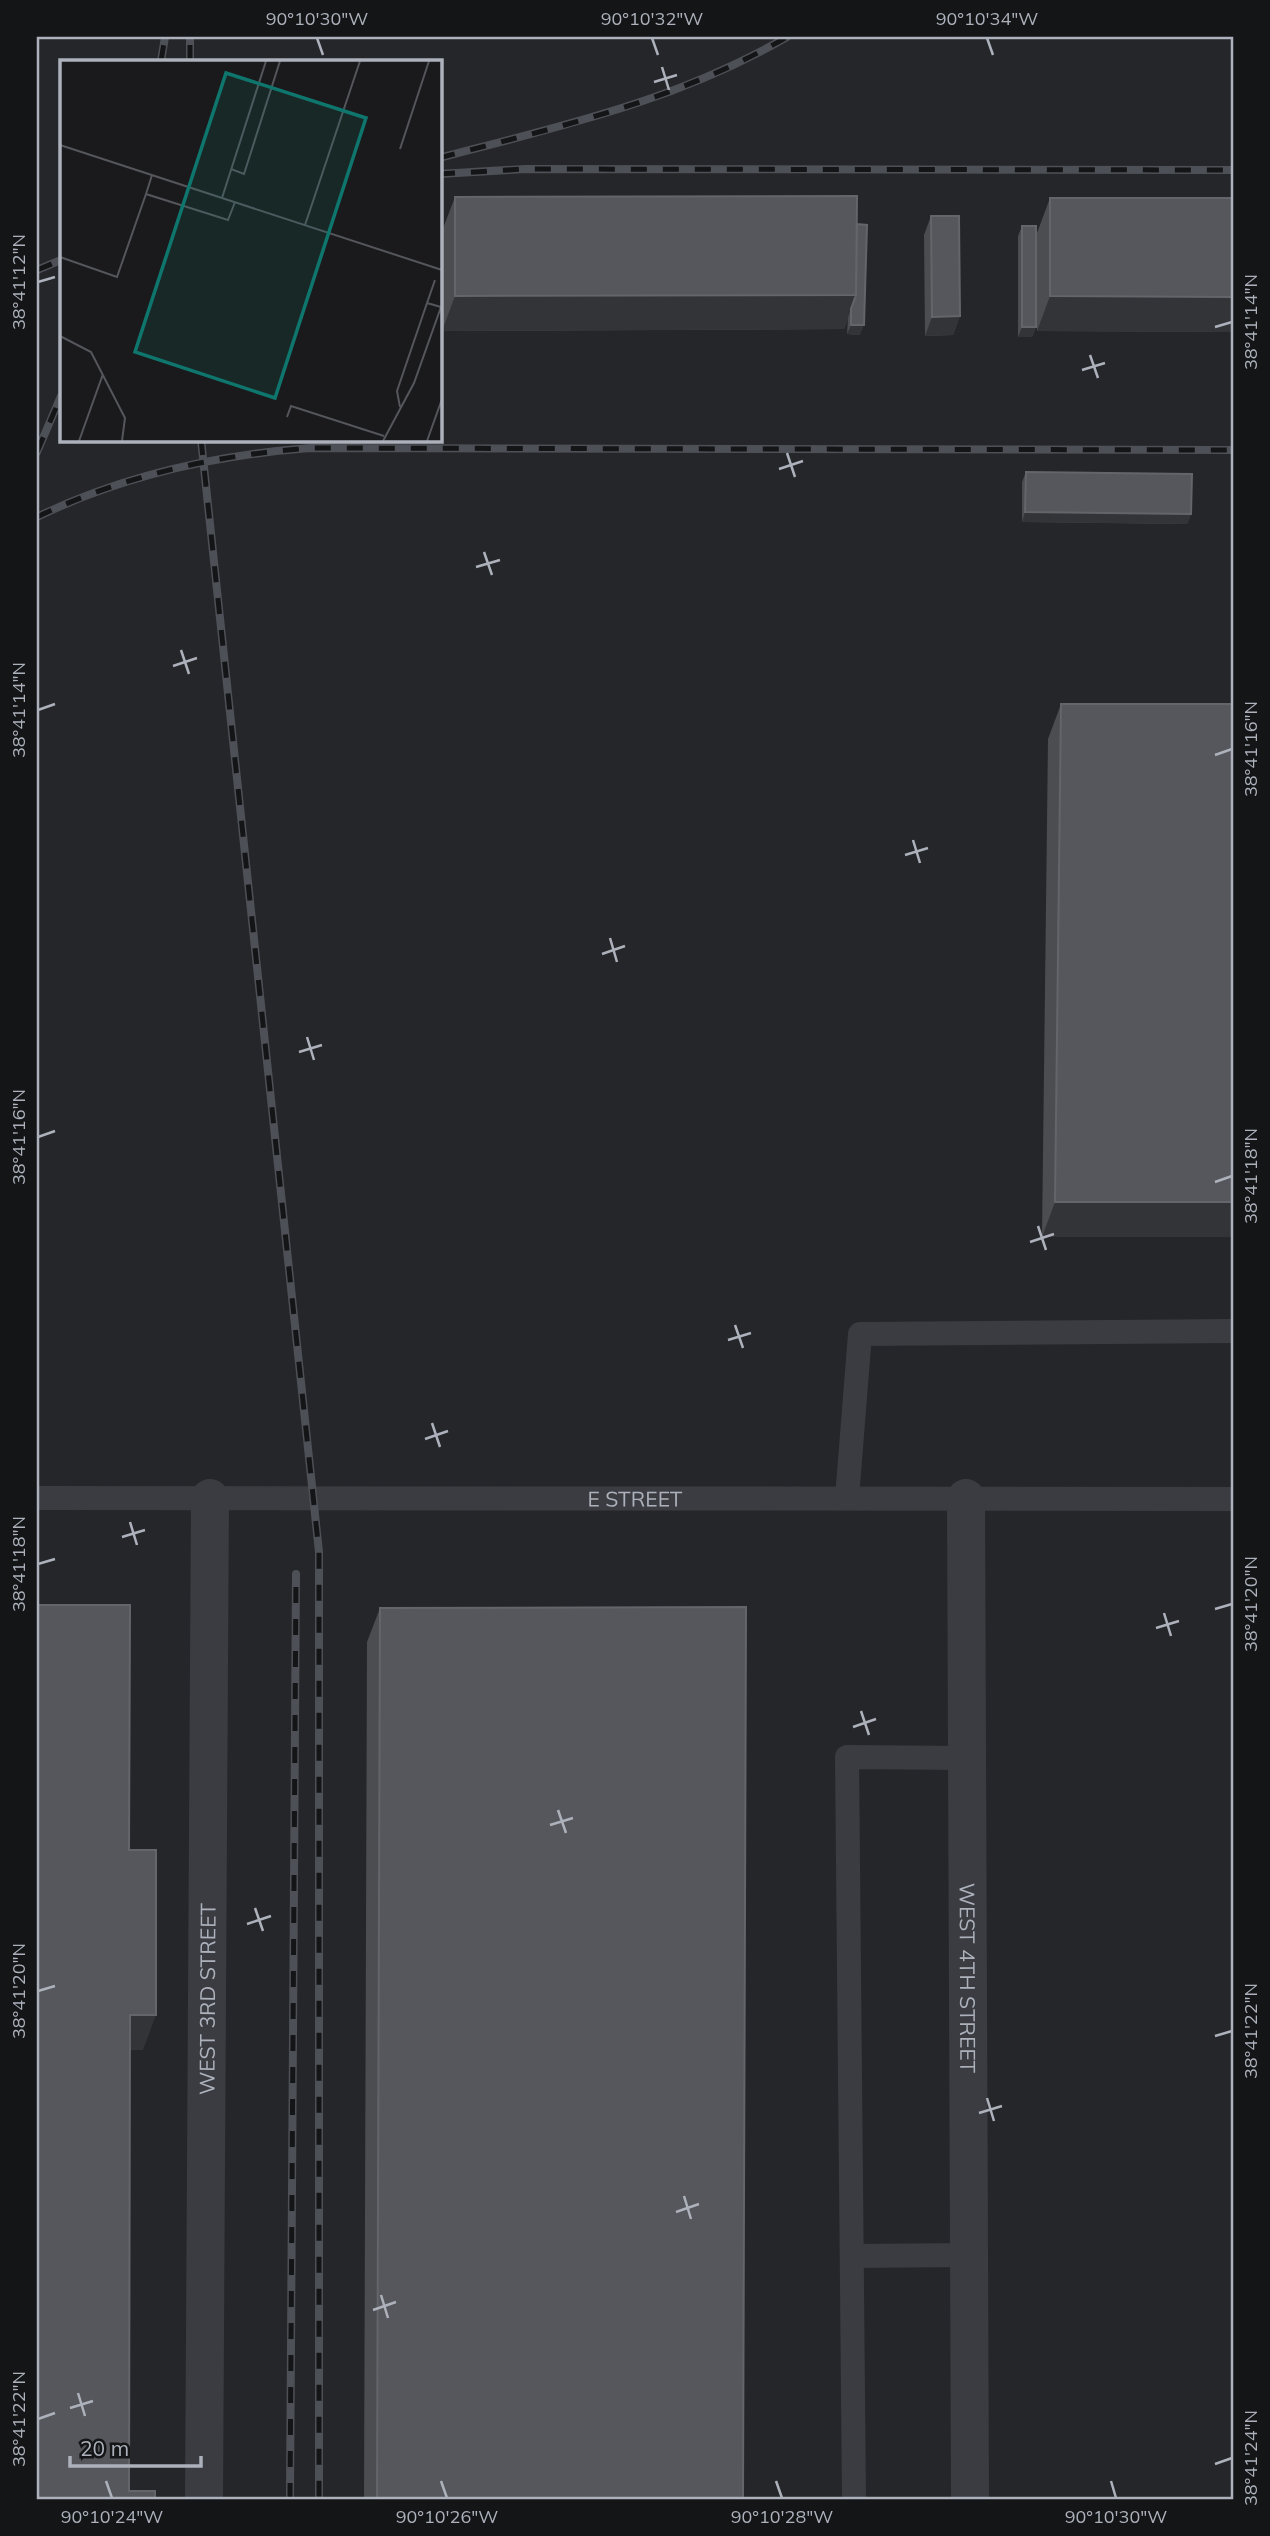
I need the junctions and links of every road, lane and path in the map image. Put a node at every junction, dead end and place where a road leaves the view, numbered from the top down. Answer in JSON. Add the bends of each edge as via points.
{"nodes":[{"id":1,"x":1233,"y":1331,"type":"edge"},
{"id":2,"x":37,"y":1498,"type":"edge"},
{"id":3,"x":210,"y":1498,"type":"junction"},
{"id":4,"x":847,"y":1498,"type":"junction"},
{"id":5,"x":966,"y":1498,"type":"junction"},
{"id":6,"x":1233,"y":1499,"type":"edge"},
{"id":7,"x":967,"y":1758,"type":"junction"},
{"id":8,"x":969,"y":2255,"type":"junction"},
{"id":9,"x":852,"y":2256,"type":"junction"},
{"id":10,"x":204,"y":2499,"type":"edge"},
{"id":11,"x":855,"y":2499,"type":"edge"},
{"id":12,"x":970,"y":2499,"type":"edge"}],
"edges":[{"from":1,"to":4,"type":"lane","via":[[860,1334]]},
{"from":2,"to":3,"type":"lane","name":"E STREET"},
{"from":3,"to":4,"type":"lane","name":"E STREET"},
{"from":3,"to":10,"type":"street","name":"WEST 3RD STREET"},
{"from":4,"to":5,"type":"lane","name":"E STREET"},
{"from":5,"to":6,"type":"lane","name":"E STREET"},
{"from":5,"to":7,"type":"street","name":"WEST 4TH STREET"},
{"from":7,"to":8,"type":"street","name":"WEST 4TH STREET"},
{"from":7,"to":9,"type":"lane","via":[[847,1756]]},
{"from":8,"to":9,"type":"lane"},
{"from":8,"to":12,"type":"street","name":"WEST 4TH STREET"},
{"from":9,"to":11,"type":"lane"}]}
